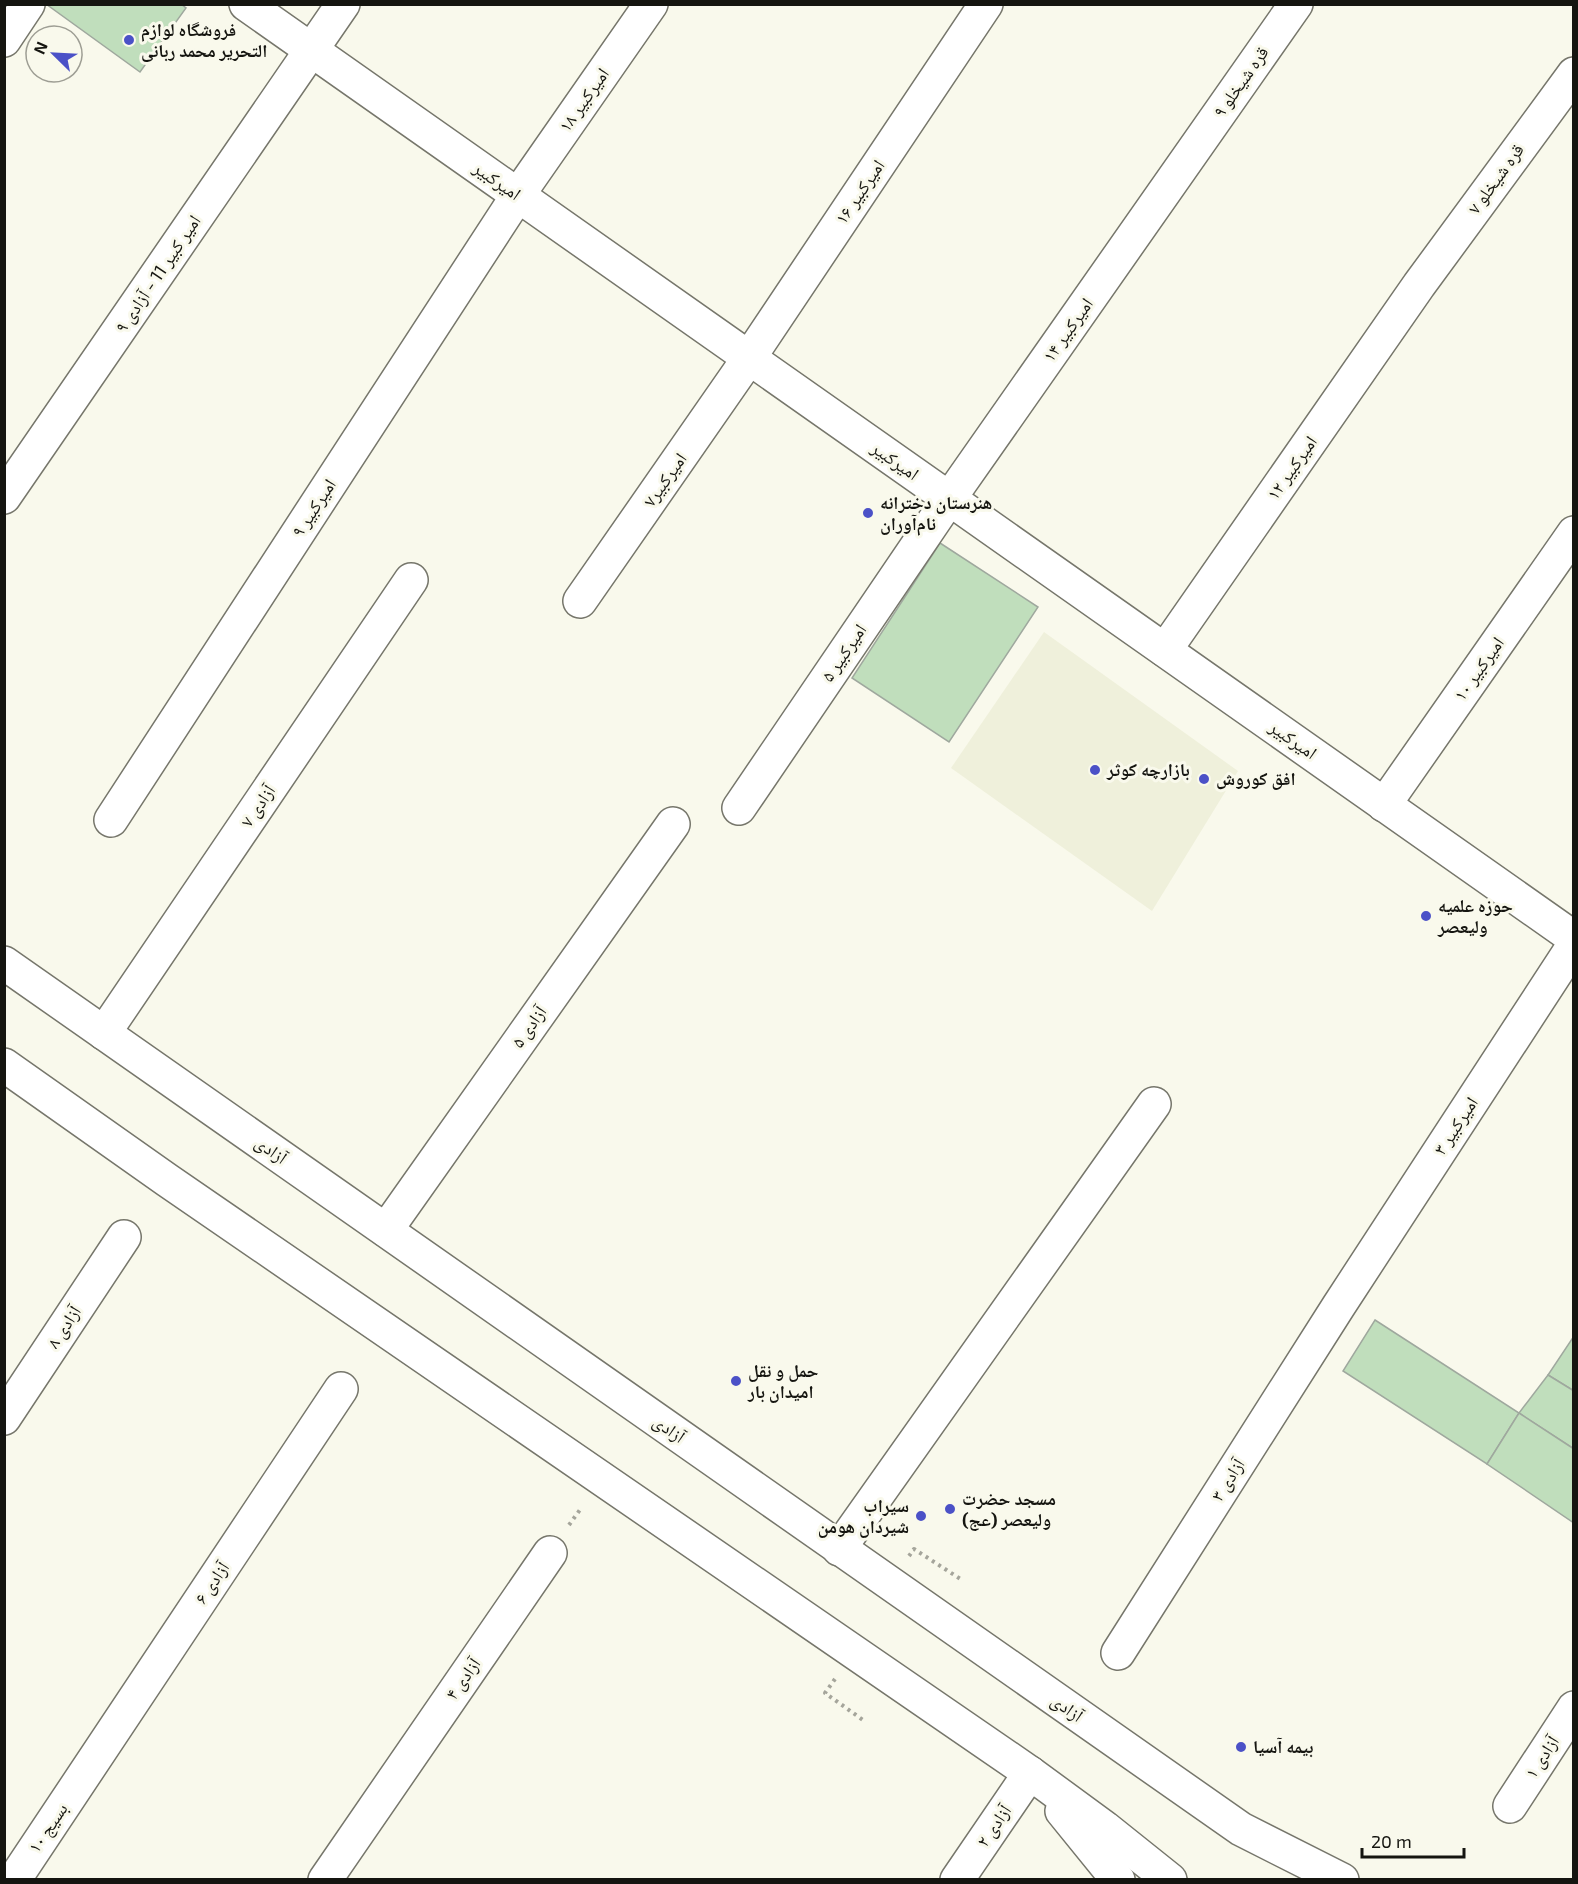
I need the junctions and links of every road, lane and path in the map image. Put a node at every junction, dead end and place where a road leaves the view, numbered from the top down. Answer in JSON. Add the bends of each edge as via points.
{"nodes":[{"id":1,"x":28,"y":4,"type":"edge"},
{"id":2,"x":246,"y":4,"type":"edge"},
{"id":3,"x":343,"y":4,"type":"edge"},
{"id":4,"x":651,"y":4,"type":"edge"},
{"id":5,"x":1296,"y":4,"type":"edge"},
{"id":6,"x":979,"y":15,"type":"edge"},
{"id":7,"x":4,"y":40,"type":"edge"},
{"id":8,"x":311,"y":50,"type":"junction"},
{"id":9,"x":1574,"y":74,"type":"edge"},
{"id":10,"x":1186,"y":160,"type":"joint"},
{"id":11,"x":518,"y":195,"type":"junction"},
{"id":12,"x":1419,"y":285,"type":"joint"},
{"id":13,"x":749,"y":358,"type":"junction"},
{"id":14,"x":4,"y":497,"type":"edge"},
{"id":15,"x":949,"y":499,"type":"junction"},
{"id":16,"x":1574,"y":533,"type":"edge"},
{"id":17,"x":411,"y":580,"type":"dead end"},
{"id":18,"x":580,"y":601,"type":"dead end"},
{"id":19,"x":1165,"y":650,"type":"junction"},
{"id":20,"x":1384,"y":805,"type":"junction"},
{"id":21,"x":739,"y":808,"type":"dead end"},
{"id":22,"x":111,"y":820,"type":"dead end"},
{"id":23,"x":673,"y":824,"type":"dead end"},
{"id":24,"x":1574,"y":938,"type":"edge"},
{"id":25,"x":1574,"y":945,"type":"edge"},
{"id":26,"x":4,"y":963,"type":"edge"},
{"id":27,"x":104,"y":1033,"type":"junction"},
{"id":28,"x":4,"y":1065,"type":"edge"},
{"id":29,"x":1154,"y":1104,"type":"dead end"},
{"id":30,"x":386,"y":1230,"type":"junction"},
{"id":31,"x":124,"y":1237,"type":"dead end"},
{"id":32,"x":1338,"y":1307,"type":"joint"},
{"id":33,"x":341,"y":1389,"type":"dead end"},
{"id":34,"x":4,"y":1418,"type":"edge"},
{"id":35,"x":602,"y":1478,"type":"junction"},
{"id":36,"x":839,"y":1549,"type":"junction"},
{"id":37,"x":914,"y":1550,"type":"dead end"},
{"id":38,"x":550,"y":1553,"type":"joint"},
{"id":39,"x":962,"y":1580,"type":"dead end"},
{"id":40,"x":1118,"y":1653,"type":"dead end"},
{"id":41,"x":825,"y":1693,"type":"dead end"},
{"id":42,"x":1574,"y":1708,"type":"edge"},
{"id":43,"x":863,"y":1720,"type":"dead end"},
{"id":44,"x":1030,"y":1773,"type":"junction"},
{"id":45,"x":82,"y":1777,"type":"joint"},
{"id":46,"x":1510,"y":1806,"type":"dead end"},
{"id":47,"x":1335,"y":1878,"type":"edge"},
{"id":48,"x":14,"y":1880,"type":"edge"},
{"id":49,"x":325,"y":1880,"type":"edge"},
{"id":50,"x":957,"y":1880,"type":"edge"},
{"id":51,"x":1118,"y":1880,"type":"edge"},
{"id":52,"x":1170,"y":1880,"type":"edge"}],
"edges":[{"from":1,"to":7,"type":"street"},
{"from":2,"to":8,"type":"street","name":"امیرکبیر"},
{"from":3,"to":8,"type":"street","name":"امیر کبیر 11 - آزادی ۹"},
{"from":4,"to":11,"type":"street","name":"امیرکبیر ۱۸"},
{"from":5,"to":10,"type":"street","name":"قره شیخلو ۹"},
{"from":6,"to":13,"type":"street","name":"امیرکبیر ۱۶"},
{"from":8,"to":11,"type":"street","name":"امیرکبیر"},
{"from":8,"to":14,"type":"street","name":"امیر کبیر 11 - آزادی ۹"},
{"from":9,"to":12,"type":"street","name":"قره شیخلو ۷"},
{"from":10,"to":15,"type":"street","name":"امیرکبیر ۱۴"},
{"from":11,"to":13,"type":"street","name":"امیرکبیر"},
{"from":11,"to":22,"type":"street","name":"امیرکبیر ۹"},
{"from":12,"to":19,"type":"street","name":"امیرکبیر ۱۲"},
{"from":13,"to":15,"type":"street","name":"امیرکبیر"},
{"from":13,"to":18,"type":"street","name":"امیرکبیر۷"},
{"from":15,"to":19,"type":"street","name":"امیرکبیر"},
{"from":15,"to":21,"type":"street","name":"امیرکبیر ۵"},
{"from":16,"to":20,"type":"street","name":"امیرکبیر ۱۰"},
{"from":17,"to":27,"type":"street","name":"آزادی ۷"},
{"from":19,"to":20,"type":"street","name":"امیرکبیر"},
{"from":20,"to":24,"type":"street","name":"امیرکبیر"},
{"from":23,"to":30,"type":"street","name":"آزادی ۵"},
{"from":25,"to":32,"type":"street","name":"امیرکبیر ۳"},
{"from":26,"to":27,"type":"street","name":"آزادی"},
{"from":27,"to":30,"type":"street","name":"آزادی"},
{"from":28,"to":35,"type":"street"},
{"from":29,"to":36,"type":"street"},
{"from":30,"to":36,"type":"street","name":"آزادی"},
{"from":31,"to":34,"type":"street","name":"۸ آزادی"},
{"from":32,"to":40,"type":"street","name":"آزادی ۳"},
{"from":33,"to":45,"type":"street","name":"۶ آزادی"},
{"from":35,"to":38,"type":"path"},
{"from":35,"to":44,"type":"street"},
{"from":36,"to":47,"type":"street","name":"آزادی","via":[[1241,1829]]},
{"from":37,"to":39,"type":"path"},
{"from":38,"to":49,"type":"street","name":"۴ آزادی"},
{"from":41,"to":43,"type":"path"},
{"from":42,"to":46,"type":"street","name":"آزادی ۱"},
{"from":44,"to":50,"type":"street","name":"۲ آزادی"},
{"from":44,"to":51,"type":"street"},
{"from":44,"to":52,"type":"street"},
{"from":45,"to":48,"type":"street","name":"بسیج ۱۰"}]}
